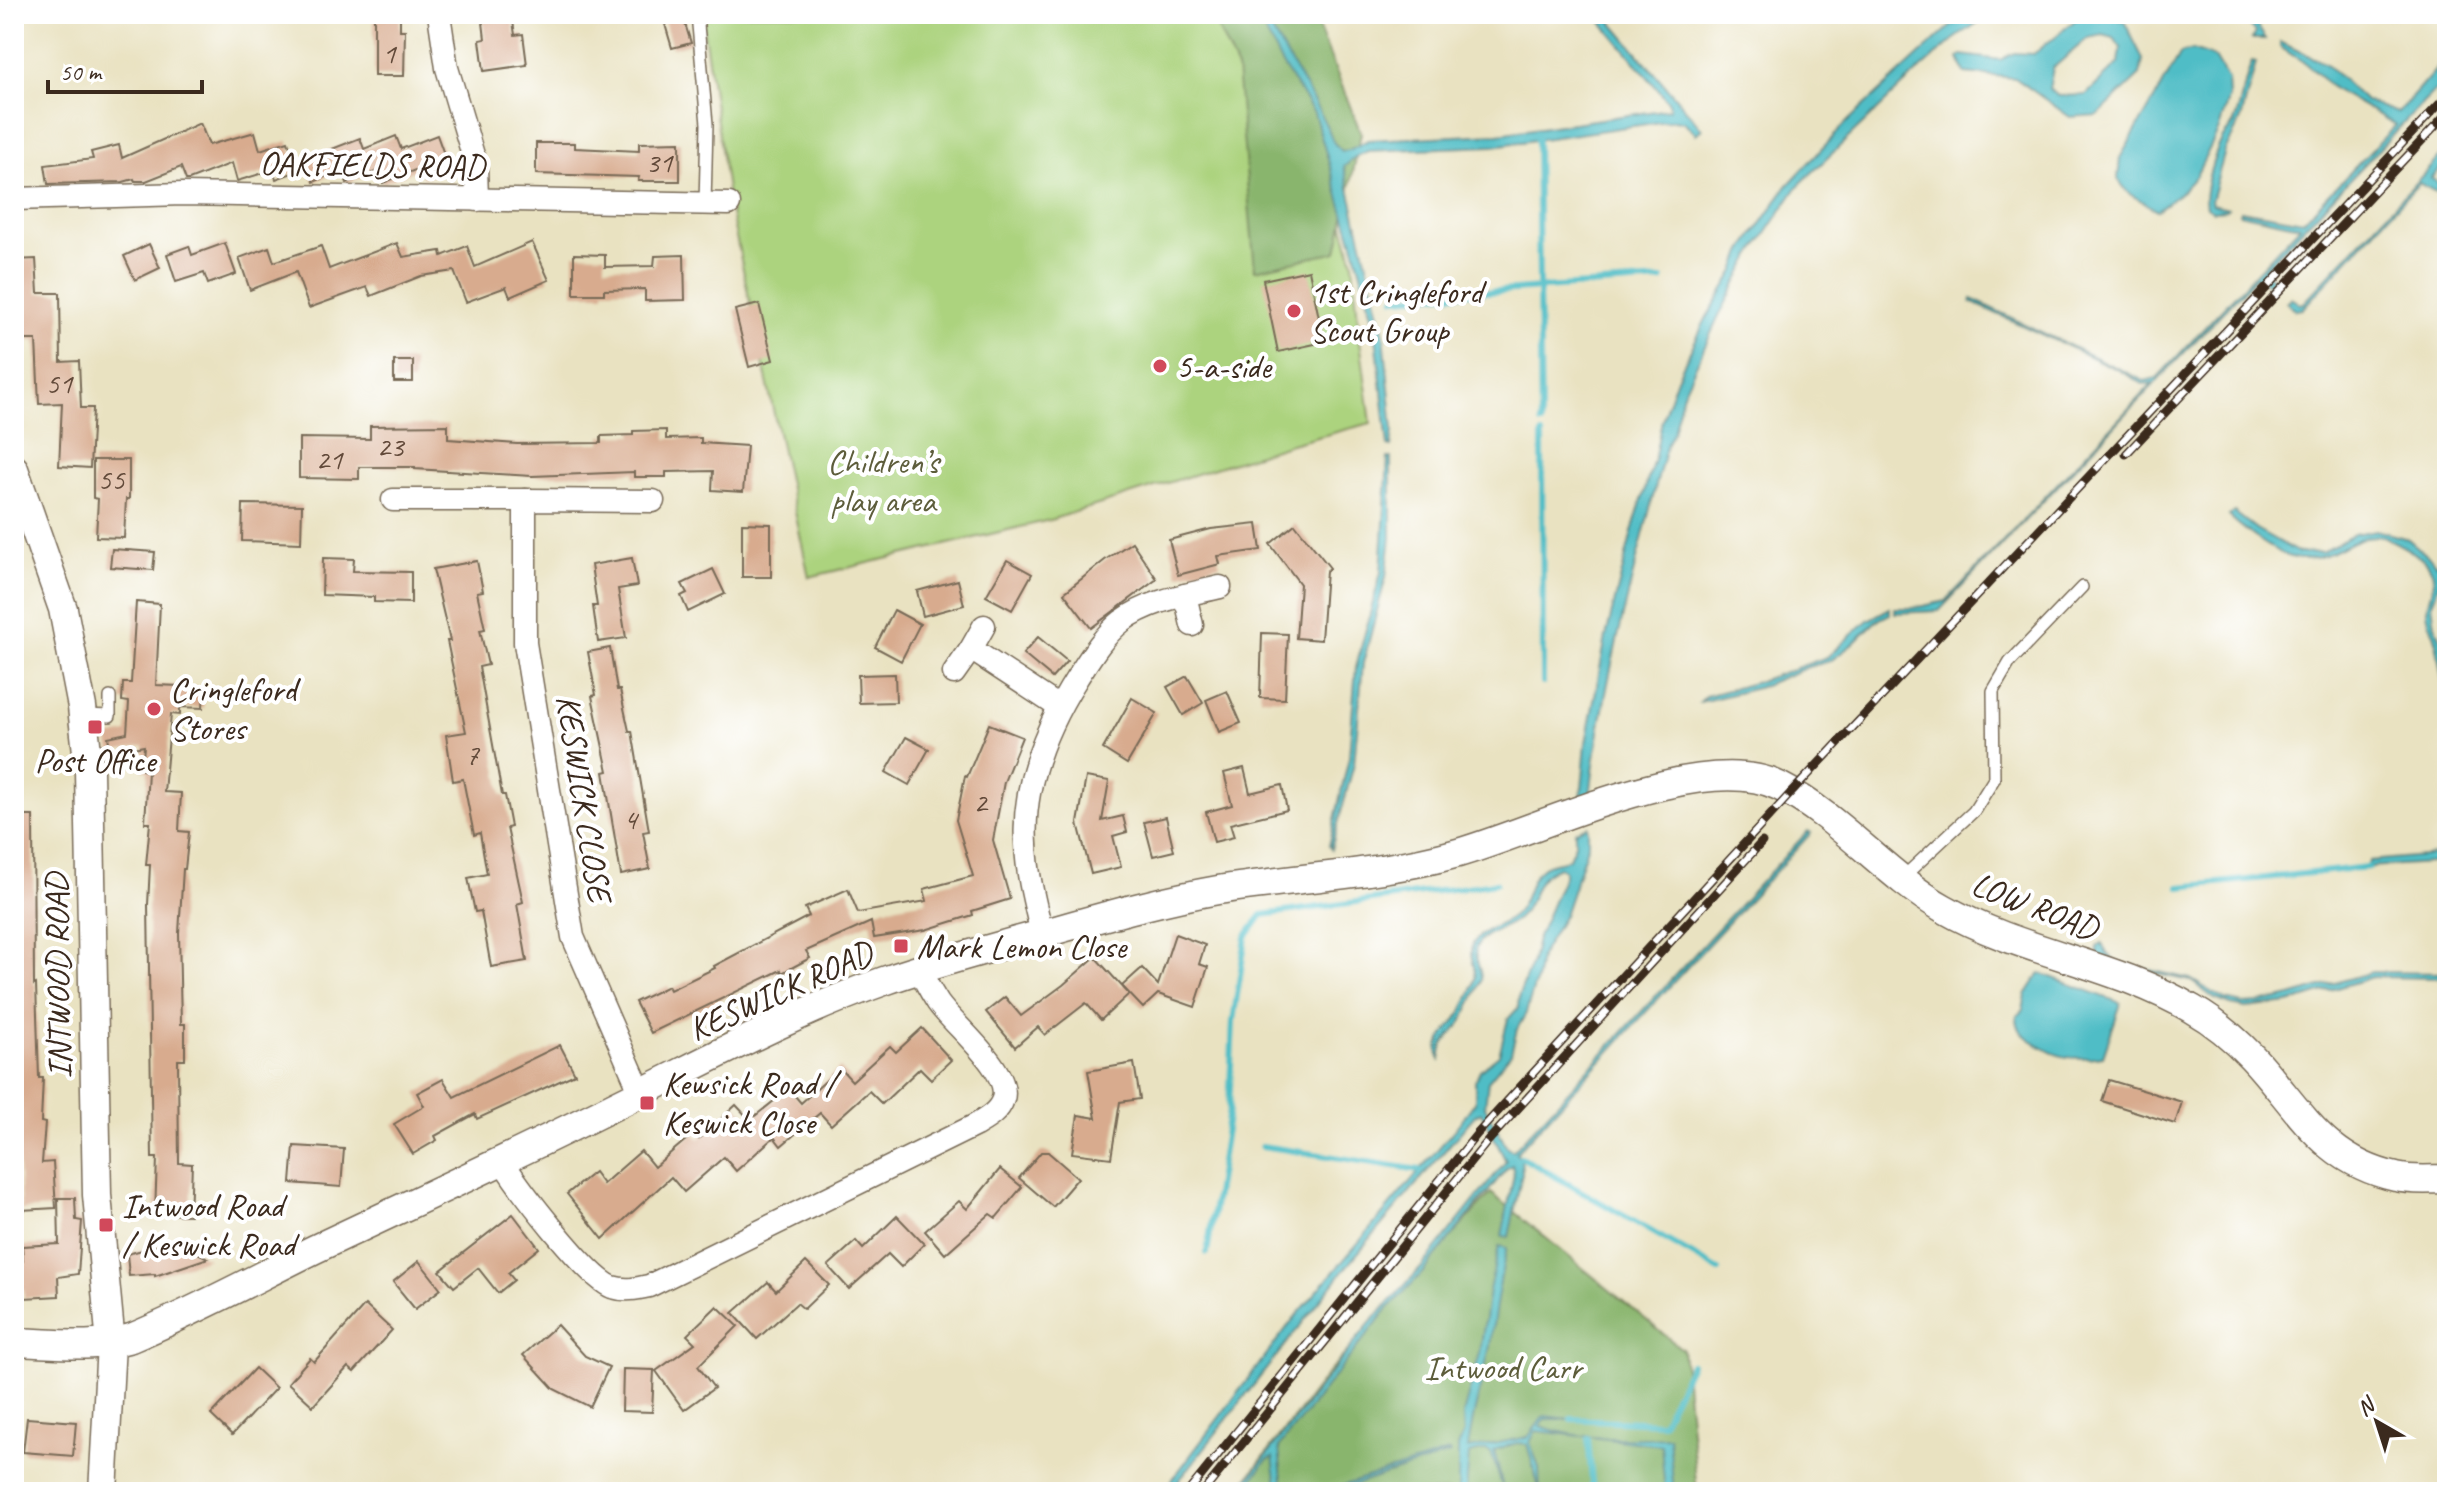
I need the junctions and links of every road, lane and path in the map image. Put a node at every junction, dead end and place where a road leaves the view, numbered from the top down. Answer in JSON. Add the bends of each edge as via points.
{"nodes":[{"id":1,"x":439,"y":14,"type":"edge"},
{"id":2,"x":697,"y":14,"type":"edge"},
{"id":3,"x":14,"y":199,"type":"edge"},
{"id":4,"x":477,"y":200,"type":"junction"},
{"id":5,"x":729,"y":204,"type":"dead end"},
{"id":6,"x":704,"y":205,"type":"junction"},
{"id":7,"x":14,"y":469,"type":"edge"},
{"id":8,"x":393,"y":500,"type":"dead end"},
{"id":9,"x":525,"y":500,"type":"junction"},
{"id":10,"x":653,"y":501,"type":"dead end"},
{"id":11,"x":1220,"y":587,"type":"dead end"},
{"id":12,"x":2082,"y":587,"type":"dead end"},
{"id":13,"x":1185,"y":595,"type":"junction"},
{"id":14,"x":1192,"y":625,"type":"dead end"},
{"id":15,"x":984,"y":626,"type":"dead end"},
{"id":16,"x":971,"y":649,"type":"junction"},
{"id":17,"x":954,"y":673,"type":"dead end"},
{"id":18,"x":110,"y":697,"type":"dead end"},
{"id":19,"x":1059,"y":707,"type":"junction"},
{"id":20,"x":83,"y":715,"type":"junction"},
{"id":21,"x":1569,"y":814,"type":"joint"},
{"id":22,"x":1901,"y":880,"type":"junction"},
{"id":23,"x":1042,"y":934,"type":"junction"},
{"id":24,"x":920,"y":969,"type":"junction"},
{"id":25,"x":641,"y":1093,"type":"junction"},
{"id":26,"x":503,"y":1162,"type":"junction"},
{"id":27,"x":2447,"y":1179,"type":"edge"},
{"id":28,"x":14,"y":1342,"type":"edge"},
{"id":29,"x":111,"y":1344,"type":"junction"},
{"id":30,"x":103,"y":1492,"type":"edge"}],
"edges":[{"from":1,"to":4,"type":"street","via":[[447,68],[476,165]]},
{"from":2,"to":6,"type":"lane","via":[[707,124]]},
{"from":3,"to":4,"type":"street","name":"OAKFIELDS ROAD","via":[[183,194]]},
{"from":4,"to":6,"type":"street","name":"OAKFIELDS ROAD"},
{"from":5,"to":6,"type":"street","name":"OAKFIELDS ROAD"},
{"from":7,"to":20,"type":"street","name":"INTWOOD ROAD","via":[[63,609]]},
{"from":8,"to":9,"type":"street"},
{"from":9,"to":10,"type":"street"},
{"from":9,"to":25,"type":"street","name":"KESWICK CLOSE","via":[[525,643],[573,937]]},
{"from":11,"to":13,"type":"street"},
{"from":12,"to":22,"type":"lane","via":[[2010,662],[1993,691],[1994,779],[1974,811]]},
{"from":13,"to":14,"type":"street"},
{"from":13,"to":19,"type":"street","via":[[1123,621],[1101,643]]},
{"from":15,"to":16,"type":"street"},
{"from":16,"to":17,"type":"street"},
{"from":16,"to":19,"type":"street"},
{"from":18,"to":20,"type":"lane","via":[[110,716]]},
{"from":19,"to":23,"type":"street","via":[[1033,771],[1025,842]]},
{"from":20,"to":29,"type":"street","name":"INTWOOD ROAD","via":[[89,770],[97,1195]]},
{"from":21,"to":22,"type":"street","name":"LOW ROAD","via":[[1708,778],[1762,780],[1831,819]]},
{"from":21,"to":23,"type":"street","name":"KESWICK ROAD","via":[[1460,853],[1217,890]]},
{"from":22,"to":27,"type":"street","name":"LOW ROAD","via":[[1984,927],[2190,1008],[2224,1030],[2321,1140],[2345,1157],[2403,1179]]},
{"from":23,"to":24,"type":"street","name":"KESWICK ROAD"},
{"from":24,"to":25,"type":"street","name":"KESWICK ROAD","via":[[798,1016]]},
{"from":24,"to":26,"type":"street","via":[[938,1004],[995,1067],[1003,1099],[992,1115],[649,1286],[629,1290],[604,1283],[525,1196]]},
{"from":25,"to":26,"type":"street","name":"KESWICK ROAD"},
{"from":26,"to":29,"type":"street","name":"KESWICK ROAD","via":[[166,1323]]},
{"from":28,"to":29,"type":"street","name":"KESWICK ROAD"},
{"from":29,"to":30,"type":"street","name":"INTWOOD ROAD"}]}
